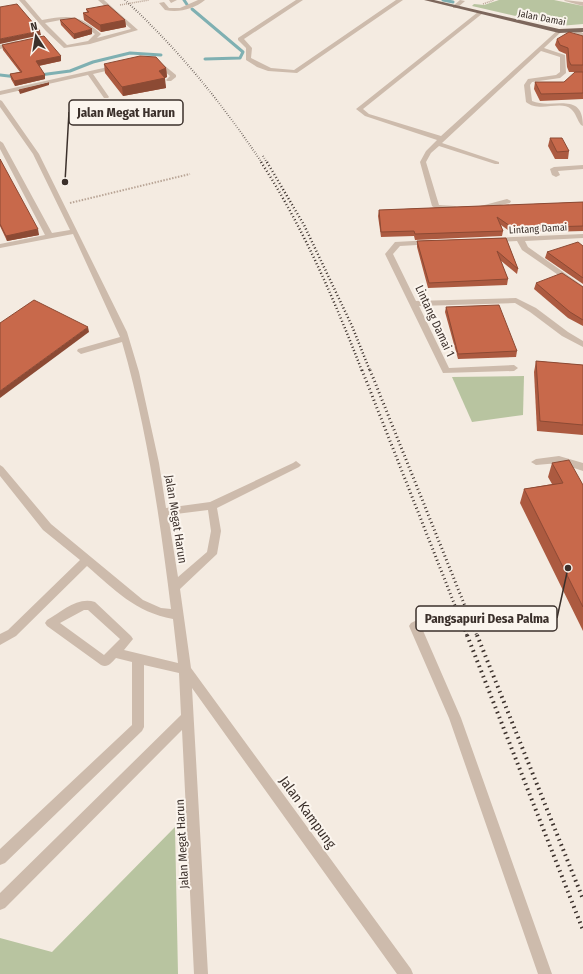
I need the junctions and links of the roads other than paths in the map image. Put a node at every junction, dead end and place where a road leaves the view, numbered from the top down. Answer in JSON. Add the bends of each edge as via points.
{"nodes":[{"id":1,"x":22,"y":0,"type":"edge"},
{"id":2,"x":101,"y":0,"type":"edge"},
{"id":3,"x":202,"y":0,"type":"edge"},
{"id":4,"x":300,"y":0,"type":"edge"},
{"id":5,"x":400,"y":0,"type":"edge"},
{"id":6,"x":427,"y":0,"type":"edge"},
{"id":7,"x":567,"y":0,"type":"edge"},
{"id":8,"x":460,"y":1,"type":"edge"},
{"id":9,"x":576,"y":1,"type":"edge"},
{"id":10,"x":162,"y":3,"type":"dead end"},
{"id":11,"x":583,"y":4,"type":"edge"},
{"id":12,"x":455,"y":7,"type":"junction"},
{"id":13,"x":480,"y":13,"type":"junction"},
{"id":14,"x":41,"y":22,"type":"junction"},
{"id":15,"x":583,"y":30,"type":"edge"},
{"id":16,"x":559,"y":31,"type":"junction"},
{"id":17,"x":575,"y":31,"type":"junction"},
{"id":18,"x":53,"y":36,"type":"junction"},
{"id":19,"x":583,"y":36,"type":"edge"},
{"id":20,"x":45,"y":37,"type":"edge"},
{"id":21,"x":23,"y":42,"type":"edge"},
{"id":22,"x":90,"y":42,"type":"junction"},
{"id":23,"x":0,"y":47,"type":"edge"},
{"id":24,"x":540,"y":49,"type":"junction"},
{"id":25,"x":150,"y":62,"type":"edge"},
{"id":26,"x":125,"y":65,"type":"edge"},
{"id":27,"x":89,"y":73,"type":"junction"},
{"id":28,"x":170,"y":80,"type":"dead end"},
{"id":29,"x":0,"y":93,"type":"edge"},
{"id":30,"x":106,"y":97,"type":"dead end"},
{"id":31,"x":0,"y":102,"type":"edge"},
{"id":32,"x":583,"y":104,"type":"edge"},
{"id":33,"x":568,"y":105,"type":"junction"},
{"id":34,"x":583,"y":124,"type":"edge"},
{"id":35,"x":439,"y":141,"type":"junction"},
{"id":36,"x":0,"y":144,"type":"edge"},
{"id":37,"x":497,"y":163,"type":"dead end"},
{"id":38,"x":583,"y":167,"type":"edge"},
{"id":39,"x":556,"y":174,"type":"dead end"},
{"id":40,"x":507,"y":201,"type":"dead end"},
{"id":41,"x":75,"y":231,"type":"junction"},
{"id":42,"x":50,"y":236,"type":"junction"},
{"id":43,"x":580,"y":236,"type":"edge"},
{"id":44,"x":520,"y":239,"type":"junction"},
{"id":45,"x":482,"y":240,"type":"edge"},
{"id":46,"x":436,"y":242,"type":"edge"},
{"id":47,"x":0,"y":246,"type":"edge"},
{"id":48,"x":581,"y":247,"type":"edge"},
{"id":49,"x":583,"y":290,"type":"edge"},
{"id":50,"x":415,"y":304,"type":"junction"},
{"id":51,"x":125,"y":338,"type":"junction"},
{"id":52,"x":583,"y":344,"type":"edge"},
{"id":53,"x":81,"y":351,"type":"dead end"},
{"id":54,"x":514,"y":368,"type":"dead end"},
{"id":55,"x":536,"y":462,"type":"dead end"},
{"id":56,"x":296,"y":465,"type":"dead end"},
{"id":57,"x":583,"y":467,"type":"edge"},
{"id":58,"x":0,"y":469,"type":"edge"},
{"id":59,"x":212,"y":506,"type":"junction"},
{"id":60,"x":162,"y":512,"type":"junction"},
{"id":61,"x":87,"y":560,"type":"junction"},
{"id":62,"x":174,"y":587,"type":"junction"},
{"id":63,"x":178,"y":615,"type":"junction"},
{"id":64,"x":415,"y":626,"type":"dead end"},
{"id":65,"x":0,"y":640,"type":"edge"},
{"id":66,"x":114,"y":653,"type":"junction"},
{"id":67,"x":138,"y":658,"type":"junction"},
{"id":68,"x":185,"y":669,"type":"junction"},
{"id":69,"x":188,"y":716,"type":"junction"},
{"id":70,"x":0,"y":858,"type":"edge"},
{"id":71,"x":0,"y":903,"type":"edge"},
{"id":72,"x":201,"y":974,"type":"edge"},
{"id":73,"x":406,"y":974,"type":"edge"},
{"id":74,"x":544,"y":974,"type":"edge"}],
"edges":[{"from":1,"to":14,"type":"street"},
{"from":2,"to":22,"type":"street","via":[[135,30]]},
{"from":3,"to":10,"type":"street","via":[[176,10],[167,9]]},
{"from":4,"to":5,"type":"street","via":[[240,39],[249,48],[248,59],[259,67],[280,72],[295,72]]},
{"from":6,"to":12,"type":"main road","name":"Jalan Damai"},
{"from":7,"to":9,"type":"street"},
{"from":8,"to":12,"type":"street"},
{"from":9,"to":11,"type":"street"},
{"from":12,"to":13,"type":"main road","name":"Jalan Damai"},
{"from":13,"to":16,"type":"main road","name":"Jalan Damai"},
{"from":13,"to":35,"type":"street","via":[[359,109],[367,115]]},
{"from":14,"to":18,"type":"street"},
{"from":14,"to":22,"type":"street","via":[[65,17],[82,20],[98,34]]},
{"from":15,"to":17,"type":"main road","name":"Jalan Damai"},
{"from":16,"to":17,"type":"main road","name":"Jalan Damai"},
{"from":16,"to":24,"type":"street"},
{"from":17,"to":19,"type":"street"},
{"from":18,"to":20,"type":"street"},
{"from":18,"to":22,"type":"street","via":[[66,47]]},
{"from":21,"to":23,"type":"street"},
{"from":24,"to":33,"type":"street","via":[[563,56],[562,75],[530,80],[527,85],[529,102],[533,105]]},
{"from":24,"to":35,"type":"street"},
{"from":25,"to":28,"type":"street","via":[[159,63],[174,76]]},
{"from":26,"to":27,"type":"street"},
{"from":27,"to":29,"type":"street"},
{"from":27,"to":30,"type":"street"},
{"from":31,"to":41,"type":"street","name":"Jalan Megat Harun","via":[[36,154]]},
{"from":32,"to":33,"type":"street"},
{"from":33,"to":34,"type":"street","via":[[574,107]]},
{"from":35,"to":37,"type":"street"},
{"from":35,"to":40,"type":"street","via":[[428,152],[423,162],[436,206],[488,207]]},
{"from":36,"to":42,"type":"street"},
{"from":38,"to":39,"type":"street","via":[[554,169]]},
{"from":41,"to":42,"type":"street"},
{"from":41,"to":51,"type":"street","name":"Jalan Megat Harun"},
{"from":42,"to":47,"type":"street"},
{"from":43,"to":44,"type":"street","name":"Lintang Damai"},
{"from":43,"to":48,"type":"street"},
{"from":44,"to":45,"type":"street","name":"Lintang Damai"},
{"from":44,"to":49,"type":"street","via":[[525,248]]},
{"from":46,"to":50,"type":"street","name":"Lintang Damai 1","via":[[398,244],[389,254]]},
{"from":50,"to":52,"type":"street","via":[[516,300]]},
{"from":50,"to":54,"type":"street","name":"Lintang Damai 1","via":[[446,371]]},
{"from":51,"to":53,"type":"street"},
{"from":51,"to":60,"type":"street","name":"Jalan Megat Harun","via":[[135,372]]},
{"from":55,"to":57,"type":"street","via":[[559,459]]},
{"from":56,"to":59,"type":"street"},
{"from":58,"to":61,"type":"street","via":[[47,527]]},
{"from":59,"to":60,"type":"street"},
{"from":59,"to":62,"type":"street","via":[[216,531],[212,554]]},
{"from":60,"to":62,"type":"street","name":"Jalan Megat Harun"},
{"from":61,"to":63,"type":"street","via":[[139,603],[160,612]]},
{"from":61,"to":65,"type":"street","via":[[12,633]]},
{"from":62,"to":63,"type":"street","name":"Jalan Megat Harun"},
{"from":63,"to":68,"type":"street","name":"Jalan Megat Harun"},
{"from":64,"to":74,"type":"street","via":[[455,718]]},
{"from":66,"to":66,"type":"street","via":[[127,639],[91,605],[82,605],[51,623],[106,662]]},
{"from":66,"to":67,"type":"street"},
{"from":67,"to":68,"type":"street"},
{"from":67,"to":70,"type":"street","via":[[138,727]]},
{"from":68,"to":69,"type":"street","name":"Jalan Megat Harun"},
{"from":68,"to":73,"type":"street","name":"Jalan Kampung"},
{"from":69,"to":71,"type":"street"},
{"from":69,"to":72,"type":"street","name":"Jalan Megat Harun"}]}
